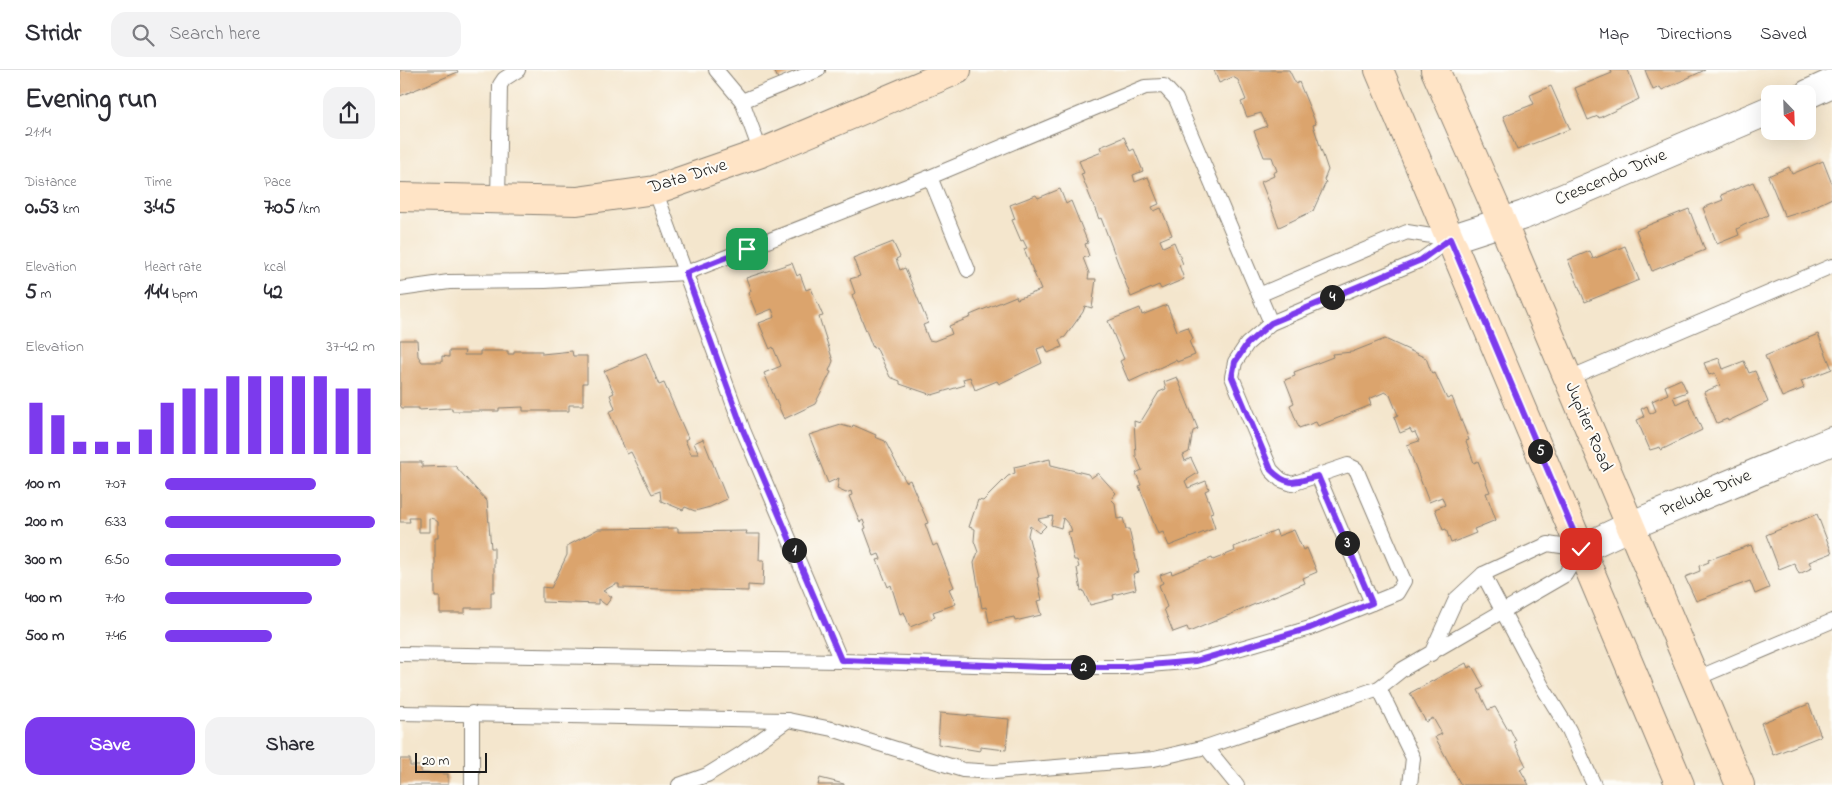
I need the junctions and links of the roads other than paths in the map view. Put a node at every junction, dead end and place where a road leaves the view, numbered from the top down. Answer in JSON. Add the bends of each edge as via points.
{"nodes":[{"id":1,"x":518,"y":70,"type":"edge"},
{"id":2,"x":716,"y":70,"type":"edge"},
{"id":3,"x":818,"y":70,"type":"edge"},
{"id":4,"x":957,"y":70,"type":"edge"},
{"id":5,"x":1379,"y":70,"type":"edge"},
{"id":6,"x":1437,"y":71,"type":"edge"},
{"id":7,"x":501,"y":74,"type":"edge"},
{"id":8,"x":1832,"y":83,"type":"edge"},
{"id":9,"x":1816,"y":90,"type":"edge"},
{"id":10,"x":742,"y":101,"type":"junction"},
{"id":11,"x":1761,"y":114,"type":"edge"},
{"id":12,"x":761,"y":153,"type":"junction"},
{"id":13,"x":930,"y":177,"type":"junction"},
{"id":14,"x":655,"y":190,"type":"junction"},
{"id":15,"x":401,"y":193,"type":"edge"},
{"id":16,"x":498,"y":200,"type":"junction"},
{"id":17,"x":1502,"y":222,"type":"junction"},
{"id":18,"x":1450,"y":239,"type":"junction"},
{"id":19,"x":1832,"y":266,"type":"edge"},
{"id":20,"x":968,"y":270,"type":"dead end"},
{"id":21,"x":686,"y":273,"type":"junction"},
{"id":22,"x":400,"y":289,"type":"edge"},
{"id":23,"x":1259,"y":295,"type":"junction"},
{"id":24,"x":1271,"y":323,"type":"junction"},
{"id":25,"x":1567,"y":379,"type":"junction"},
{"id":26,"x":1832,"y":441,"type":"edge"},
{"id":27,"x":1318,"y":476,"type":"junction"},
{"id":28,"x":1630,"y":526,"type":"junction"},
{"id":29,"x":1581,"y":549,"type":"junction"},
{"id":30,"x":1483,"y":574,"type":"junction"},
{"id":31,"x":1372,"y":603,"type":"junction"},
{"id":32,"x":1503,"y":610,"type":"junction"},
{"id":33,"x":1832,"y":621,"type":"edge"},
{"id":34,"x":400,"y":654,"type":"edge"},
{"id":35,"x":1431,"y":654,"type":"junction"},
{"id":36,"x":841,"y":660,"type":"junction"},
{"id":37,"x":1695,"y":679,"type":"junction"},
{"id":38,"x":1379,"y":688,"type":"junction"},
{"id":39,"x":400,"y":713,"type":"edge"},
{"id":40,"x":472,"y":713,"type":"junction"},
{"id":41,"x":788,"y":720,"type":"junction"},
{"id":42,"x":1206,"y":747,"type":"junction"},
{"id":43,"x":472,"y":785,"type":"edge"},
{"id":44,"x":679,"y":785,"type":"edge"},
{"id":45,"x":1237,"y":785,"type":"edge"},
{"id":46,"x":1410,"y":785,"type":"edge"},
{"id":47,"x":1594,"y":785,"type":"edge"},
{"id":48,"x":1680,"y":785,"type":"edge"},
{"id":49,"x":1740,"y":785,"type":"edge"}],
"edges":[{"from":1,"to":7,"type":"lane"},
{"from":2,"to":10,"type":"lane"},
{"from":3,"to":10,"type":"lane"},
{"from":4,"to":12,"type":"main road","name":"Data Drive"},
{"from":5,"to":18,"type":"main road"},
{"from":6,"to":17,"type":"main road","name":"Jupiter Road"},
{"from":7,"to":16,"type":"lane"},
{"from":8,"to":9,"type":"street"},
{"from":10,"to":12,"type":"lane"},
{"from":11,"to":17,"type":"street","name":"Crescendo Drive"},
{"from":12,"to":14,"type":"main road","name":"Data Drive"},
{"from":13,"to":20,"type":"lane"},
{"from":13,"to":21,"type":"lane"},
{"from":13,"to":23,"type":"lane","via":[[1145,87],[1164,86],[1176,99]]},
{"from":14,"to":16,"type":"main road","name":"Data Drive","via":[[577,201]]},
{"from":14,"to":21,"type":"lane"},
{"from":15,"to":16,"type":"main road","name":"Data Drive"},
{"from":17,"to":18,"type":"street","name":"Crescendo Drive"},
{"from":17,"to":25,"type":"main road","name":"Jupiter Road"},
{"from":18,"to":23,"type":"lane","via":[[1407,232]]},
{"from":18,"to":24,"type":"lane","via":[[1421,260]]},
{"from":18,"to":29,"type":"main road"},
{"from":19,"to":25,"type":"lane"},
{"from":21,"to":22,"type":"lane","via":[[545,281],[449,282]]},
{"from":21,"to":36,"type":"lane","via":[[743,430]]},
{"from":23,"to":24,"type":"lane"},
{"from":24,"to":27,"type":"lane","via":[[1243,350],[1235,362],[1232,377],[1271,470],[1281,480],[1292,484]]},
{"from":25,"to":28,"type":"main road","name":"Jupiter Road"},
{"from":26,"to":28,"type":"street","name":"Prelude Drive"},
{"from":27,"to":31,"type":"lane"},
{"from":27,"to":31,"type":"lane","via":[[1348,465],[1356,469],[1404,581],[1397,593]]},
{"from":28,"to":29,"type":"street","name":"Prelude Drive"},
{"from":28,"to":37,"type":"main road","name":"Jupiter Road"},
{"from":29,"to":30,"type":"lane","via":[[1548,544]]},
{"from":29,"to":32,"type":"lane","via":[[1565,575]]},
{"from":29,"to":48,"type":"main road"},
{"from":30,"to":32,"type":"lane"},
{"from":30,"to":35,"type":"lane","via":[[1456,599]]},
{"from":31,"to":36,"type":"lane","via":[[1310,628],[1196,661],[1126,667],[1043,667]]},
{"from":32,"to":35,"type":"lane"},
{"from":32,"to":47,"type":"lane","via":[[1569,730]]},
{"from":33,"to":37,"type":"lane"},
{"from":34,"to":36,"type":"lane"},
{"from":35,"to":38,"type":"lane","via":[[1403,669]]},
{"from":37,"to":49,"type":"main road","name":"Jupiter Road"},
{"from":38,"to":42,"type":"lane"},
{"from":38,"to":46,"type":"lane","via":[[1412,758]]},
{"from":39,"to":40,"type":"lane"},
{"from":40,"to":41,"type":"lane"},
{"from":40,"to":43,"type":"lane"},
{"from":41,"to":42,"type":"lane","via":[[832,729],[963,770],[994,772],[1154,759]]},
{"from":41,"to":44,"type":"lane","via":[[708,775]]},
{"from":42,"to":45,"type":"lane"}]}
